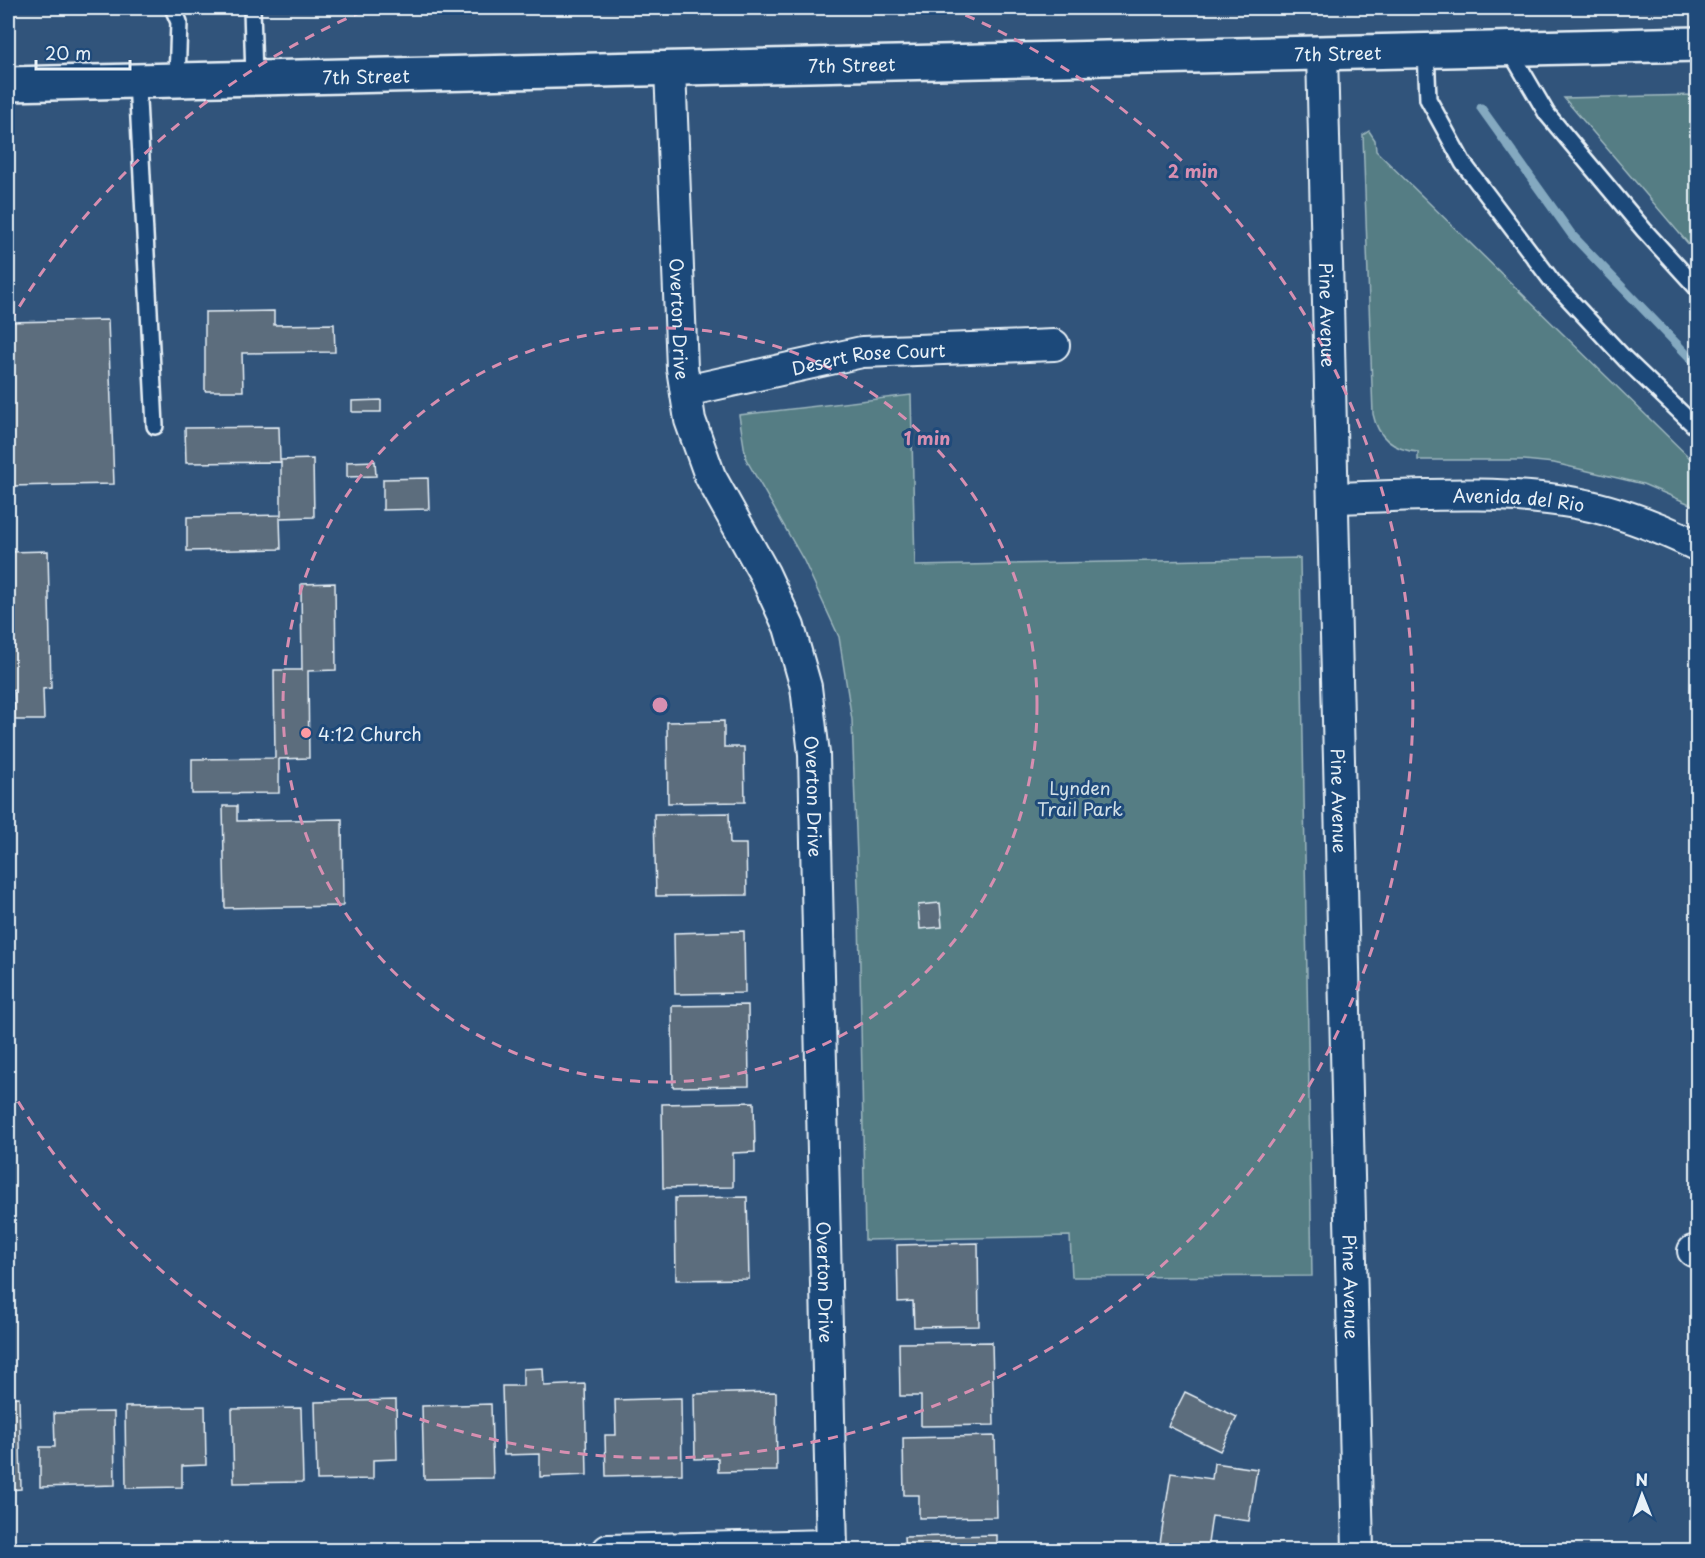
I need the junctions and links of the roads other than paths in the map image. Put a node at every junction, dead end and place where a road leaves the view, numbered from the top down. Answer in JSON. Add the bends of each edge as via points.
{"nodes":[{"id":1,"x":173,"y":8,"type":"edge"},
{"id":2,"x":252,"y":8,"type":"edge"},
{"id":3,"x":1698,"y":44,"type":"edge"},
{"id":4,"x":1509,"y":49,"type":"junction"},
{"id":5,"x":1426,"y":51,"type":"junction"},
{"id":6,"x":1322,"y":53,"type":"junction"},
{"id":7,"x":670,"y":69,"type":"junction"},
{"id":8,"x":254,"y":78,"type":"junction"},
{"id":9,"x":177,"y":80,"type":"junction"},
{"id":10,"x":137,"y":81,"type":"junction"},
{"id":11,"x":8,"y":84,"type":"edge"},
{"id":12,"x":1698,"y":289,"type":"edge"},
{"id":13,"x":1054,"y":345,"type":"dead end"},
{"id":14,"x":686,"y":391,"type":"junction"},
{"id":15,"x":155,"y":426,"type":"dead end"},
{"id":16,"x":1698,"y":429,"type":"edge"},
{"id":17,"x":1333,"y":498,"type":"junction"},
{"id":18,"x":1698,"y":546,"type":"edge"},
{"id":19,"x":832,"y":1548,"type":"edge"},
{"id":20,"x":608,"y":1551,"type":"edge"},
{"id":21,"x":1358,"y":1551,"type":"edge"}],
"edges":[{"from":1,"to":9,"type":"lane","via":[[179,22]]},
{"from":2,"to":8,"type":"lane"},
{"from":3,"to":4,"type":"street","name":"7th Street"},
{"from":4,"to":5,"type":"street","name":"7th Street"},
{"from":4,"to":12,"type":"lane","via":[[1547,114]]},
{"from":5,"to":6,"type":"street","name":"7th Street"},
{"from":5,"to":16,"type":"lane","via":[[1428,99],[1462,163],[1552,281]]},
{"from":6,"to":7,"type":"street","name":"7th Street"},
{"from":6,"to":17,"type":"street","name":"Pine Avenue"},
{"from":7,"to":8,"type":"street","name":"7th Street"},
{"from":7,"to":14,"type":"street","name":"Overton Drive"},
{"from":8,"to":9,"type":"street","name":"7th Street"},
{"from":9,"to":10,"type":"street","name":"7th Street"},
{"from":10,"to":11,"type":"street","name":"7th Street"},
{"from":10,"to":15,"type":"lane"},
{"from":13,"to":14,"type":"street","name":"Desert Rose Court","via":[[862,352]]},
{"from":14,"to":19,"type":"street","name":"Overton Drive","via":[[690,420],[710,476],[789,627],[806,687],[814,753]]},
{"from":17,"to":18,"type":"street","name":"Avenida del Rio","via":[[1496,495],[1577,503],[1654,524]]},
{"from":17,"to":21,"type":"street","name":"Pine Avenue"},
{"from":19,"to":20,"type":"street"}]}
